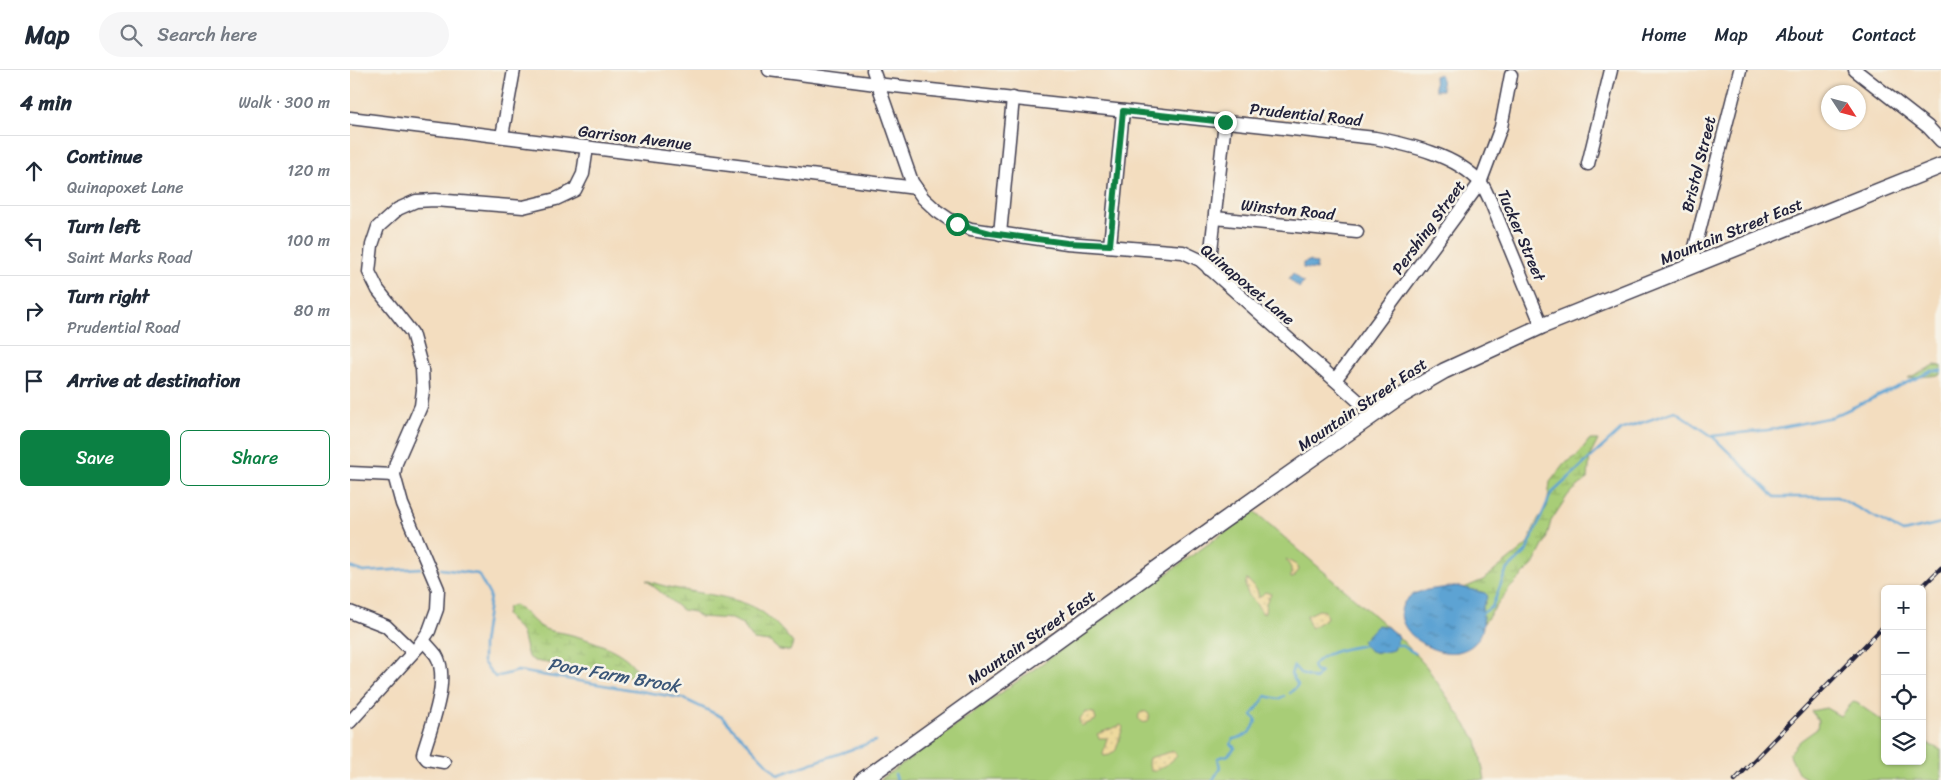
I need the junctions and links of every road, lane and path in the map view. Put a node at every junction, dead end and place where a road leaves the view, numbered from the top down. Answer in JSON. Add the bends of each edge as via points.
{"nodes":[{"id":1,"x":514,"y":70,"type":"edge"},
{"id":2,"x":769,"y":70,"type":"edge"},
{"id":3,"x":873,"y":70,"type":"edge"},
{"id":4,"x":1611,"y":70,"type":"edge"},
{"id":5,"x":1740,"y":70,"type":"edge"},
{"id":6,"x":1855,"y":70,"type":"edge"},
{"id":7,"x":1511,"y":75,"type":"dead end"},
{"id":8,"x":876,"y":84,"type":"junction"},
{"id":9,"x":1013,"y":98,"type":"junction"},
{"id":10,"x":1123,"y":111,"type":"junction"},
{"id":11,"x":350,"y":118,"type":"edge"},
{"id":12,"x":1225,"y":122,"type":"junction"},
{"id":13,"x":502,"y":136,"type":"junction"},
{"id":14,"x":1374,"y":138,"type":"joint"},
{"id":15,"x":1941,"y":140,"type":"edge"},
{"id":16,"x":587,"y":147,"type":"junction"},
{"id":17,"x":1588,"y":164,"type":"dead end"},
{"id":18,"x":1941,"y":166,"type":"edge"},
{"id":19,"x":1480,"y":182,"type":"junction"},
{"id":20,"x":916,"y":188,"type":"junction"},
{"id":21,"x":1215,"y":218,"type":"junction"},
{"id":22,"x":1357,"y":232,"type":"dead end"},
{"id":23,"x":1000,"y":234,"type":"junction"},
{"id":24,"x":1110,"y":245,"type":"junction"},
{"id":25,"x":1690,"y":267,"type":"junction"},
{"id":26,"x":1209,"y":269,"type":"junction"},
{"id":27,"x":1542,"y":326,"type":"junction"},
{"id":28,"x":1335,"y":380,"type":"junction"},
{"id":29,"x":1374,"y":415,"type":"junction"},
{"id":30,"x":395,"y":469,"type":"junction"},
{"id":31,"x":350,"y":473,"type":"edge"},
{"id":32,"x":350,"y":612,"type":"edge"},
{"id":33,"x":423,"y":640,"type":"junction"},
{"id":34,"x":413,"y":652,"type":"junction"},
{"id":35,"x":350,"y":722,"type":"edge"},
{"id":36,"x":444,"y":762,"type":"dead end"},
{"id":37,"x":863,"y":780,"type":"edge"}],
"edges":[{"from":1,"to":13,"type":"street"},
{"from":2,"to":8,"type":"street","name":"Prudential Road"},
{"from":3,"to":8,"type":"street","name":"Quinapoxet Lane"},
{"from":4,"to":17,"type":"street"},
{"from":5,"to":25,"type":"street","name":"Bristol Street"},
{"from":6,"to":15,"type":"street"},
{"from":7,"to":19,"type":"street","name":"Pershing Street","via":[[1501,127]]},
{"from":8,"to":9,"type":"street","name":"Prudential Road"},
{"from":8,"to":20,"type":"street","name":"Quinapoxet Lane"},
{"from":9,"to":10,"type":"street","name":"Prudential Road"},
{"from":9,"to":23,"type":"street"},
{"from":10,"to":12,"type":"street","name":"Prudential Road"},
{"from":10,"to":24,"type":"street"},
{"from":11,"to":13,"type":"street","name":"Garrison Avenue"},
{"from":12,"to":14,"type":"street","name":"Prudential Road"},
{"from":12,"to":21,"type":"street"},
{"from":13,"to":16,"type":"street","name":"Garrison Avenue"},
{"from":14,"to":19,"type":"street","name":"Tucker Street","via":[[1449,161]]},
{"from":16,"to":20,"type":"street","name":"Garrison Avenue"},
{"from":16,"to":30,"type":"street","via":[[584,174],[575,190],[556,199],[523,207],[416,201],[398,209],[378,227],[369,272],[378,290],[412,333],[422,369],[421,406]]},
{"from":18,"to":25,"type":"main road","name":"Mountain Street East"},
{"from":19,"to":27,"type":"street","name":"Tucker Street"},
{"from":19,"to":28,"type":"street","name":"Pershing Street"},
{"from":20,"to":23,"type":"street","name":"Quinapoxet Lane","via":[[922,198],[953,222]]},
{"from":21,"to":22,"type":"street","name":"Winston Road"},
{"from":21,"to":26,"type":"street"},
{"from":23,"to":24,"type":"street","name":"Quinapoxet Lane"},
{"from":24,"to":26,"type":"street","name":"Quinapoxet Lane","via":[[1183,252],[1200,260]]},
{"from":25,"to":27,"type":"main road","name":"Mountain Street East"},
{"from":26,"to":28,"type":"street","name":"Quinapoxet Lane"},
{"from":27,"to":29,"type":"main road","name":"Mountain Street East","via":[[1444,370]]},
{"from":28,"to":29,"type":"street","name":"Quinapoxet Lane"},
{"from":29,"to":37,"type":"main road","name":"Mountain Street East"},
{"from":30,"to":31,"type":"street"},
{"from":30,"to":33,"type":"street","via":[[402,504],[438,589],[437,609]]},
{"from":32,"to":34,"type":"street","via":[[386,626]]},
{"from":33,"to":34,"type":"street"},
{"from":33,"to":36,"type":"street","via":[[436,656],[442,672],[423,754],[427,759]]},
{"from":34,"to":35,"type":"street"}]}
